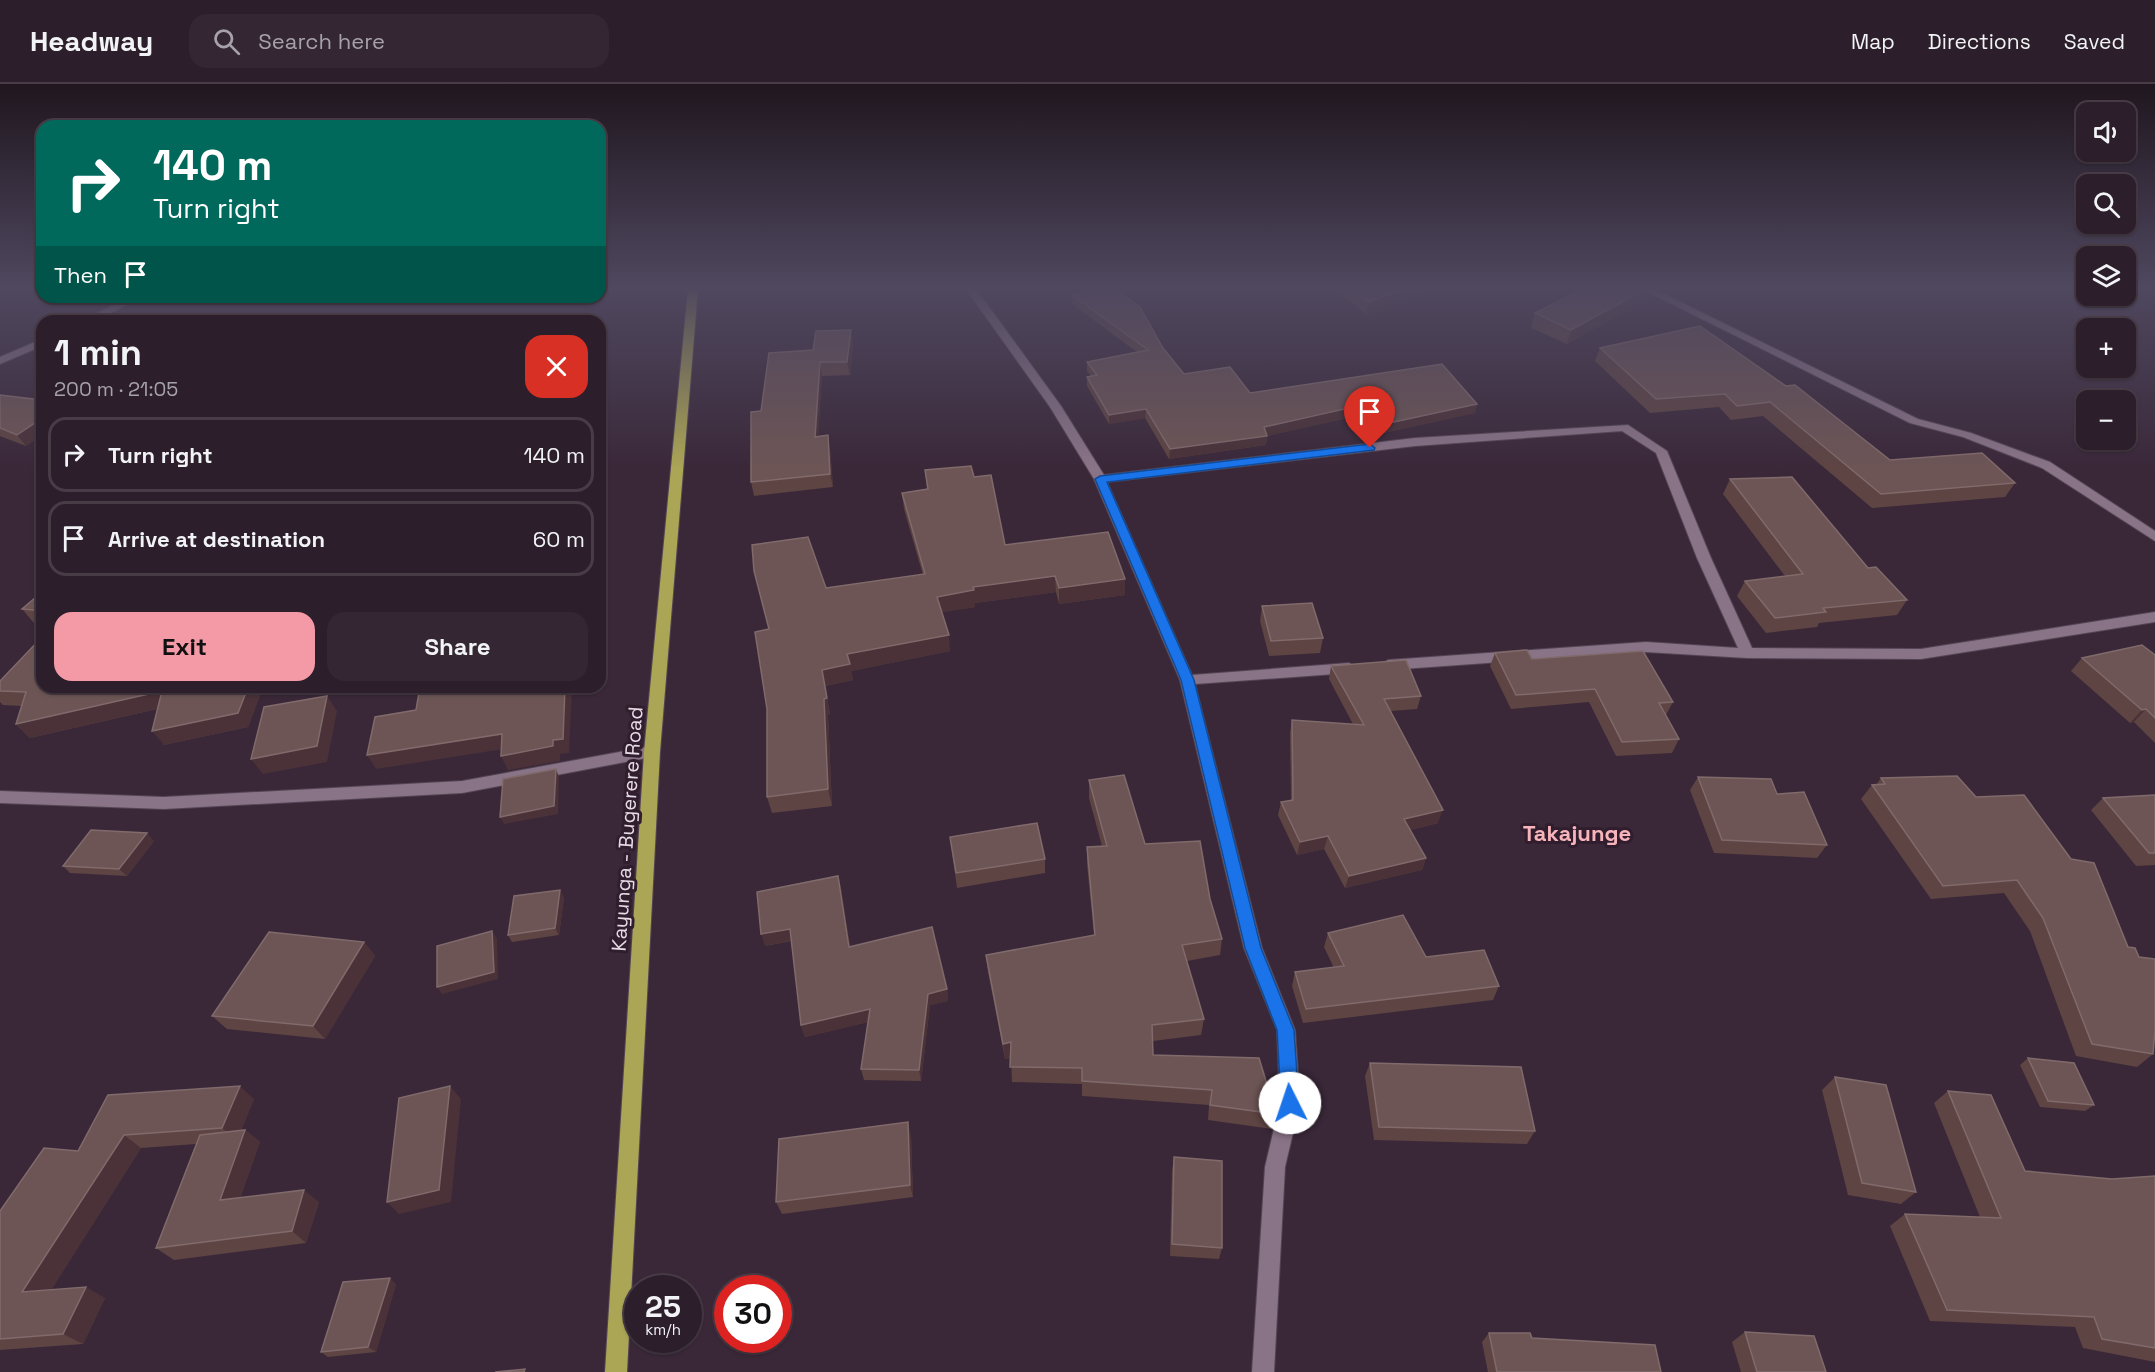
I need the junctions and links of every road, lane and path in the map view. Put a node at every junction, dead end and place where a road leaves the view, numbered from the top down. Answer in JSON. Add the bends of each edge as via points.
{"nodes":[{"id":1,"x":26,"y":349,"type":"edge"},
{"id":2,"x":689,"y":349,"type":"edge"},
{"id":3,"x":1014,"y":349,"type":"edge"},
{"id":4,"x":1769,"y":349,"type":"edge"},
{"id":5,"x":0,"y":361,"type":"edge"},
{"id":6,"x":1100,"y":479,"type":"junction"},
{"id":7,"x":2155,"y":537,"type":"edge"},
{"id":8,"x":2155,"y":617,"type":"edge"},
{"id":9,"x":1747,"y":653,"type":"junction"},
{"id":10,"x":1187,"y":680,"type":"junction"},
{"id":11,"x":652,"y":752,"type":"junction"},
{"id":12,"x":0,"y":797,"type":"edge"},
{"id":13,"x":616,"y":1372,"type":"edge"},
{"id":14,"x":1263,"y":1372,"type":"edge"}],
"edges":[{"from":1,"to":5,"type":"street"},
{"from":2,"to":11,"type":"main road","name":"Kayunga - Bugerere Road"},
{"from":3,"to":6,"type":"street"},
{"from":4,"to":7,"type":"street","via":[[1914,421],[1967,435],[2046,465]]},
{"from":6,"to":9,"type":"street","via":[[1415,442],[1624,427],[1661,451]]},
{"from":6,"to":10,"type":"street"},
{"from":8,"to":9,"type":"street","via":[[1921,654]]},
{"from":9,"to":10,"type":"street","via":[[1646,647]]},
{"from":10,"to":14,"type":"street","via":[[1253,948],[1286,1030],[1290,1103],[1275,1167]]},
{"from":11,"to":12,"type":"street","via":[[462,787],[164,803]]},
{"from":11,"to":13,"type":"main road","name":"Kayunga - Bugerere Road"}]}
